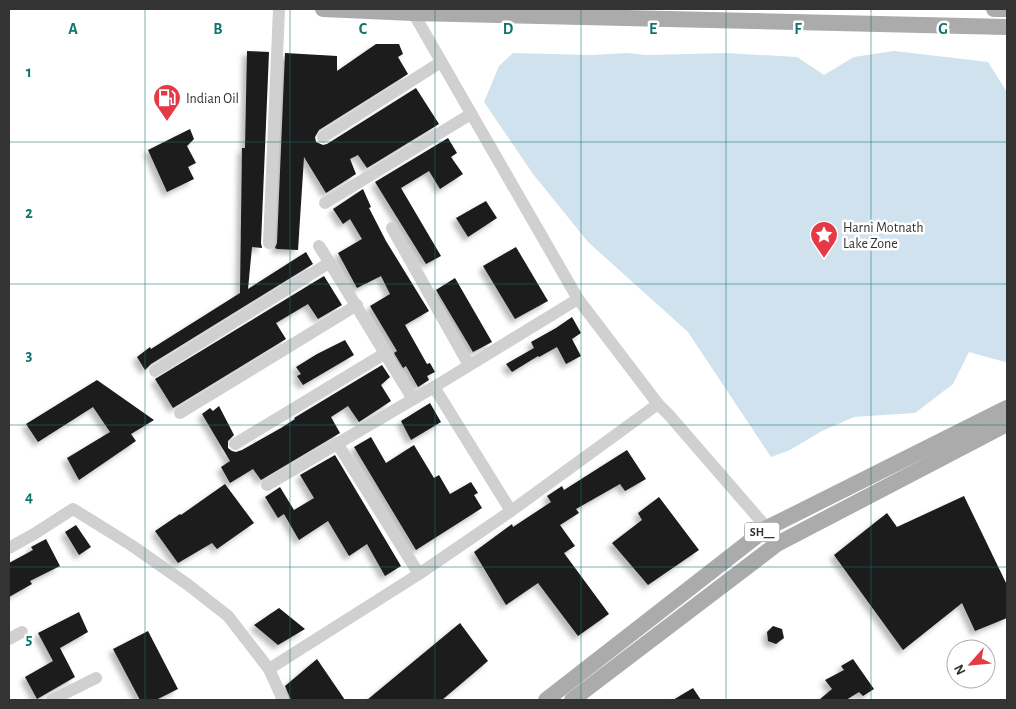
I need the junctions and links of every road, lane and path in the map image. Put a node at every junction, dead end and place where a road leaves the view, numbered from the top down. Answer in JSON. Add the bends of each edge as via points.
{"nodes":[{"id":1,"x":279,"y":9,"type":"edge"},
{"id":2,"x":323,"y":9,"type":"edge"},
{"id":3,"x":994,"y":9,"type":"edge"},
{"id":4,"x":1007,"y":9,"type":"edge"},
{"id":5,"x":412,"y":11,"type":"edge"},
{"id":6,"x":790,"y":16,"type":"edge"},
{"id":7,"x":1007,"y":27,"type":"edge"},
{"id":8,"x":441,"y":62,"type":"junction"},
{"id":9,"x":471,"y":114,"type":"junction"},
{"id":10,"x":323,"y":137,"type":"dead end"},
{"id":11,"x":325,"y":203,"type":"dead end"},
{"id":12,"x":392,"y":228,"type":"dead end"},
{"id":13,"x":269,"y":242,"type":"dead end"},
{"id":14,"x":318,"y":246,"type":"dead end"},
{"id":15,"x":329,"y":263,"type":"junction"},
{"id":16,"x":578,"y":299,"type":"junction"},
{"id":17,"x":357,"y":305,"type":"junction"},
{"id":18,"x":384,"y":354,"type":"junction"},
{"id":19,"x":469,"y":365,"type":"junction"},
{"id":20,"x":154,"y":371,"type":"dead end"},
{"id":21,"x":434,"y":387,"type":"junction"},
{"id":22,"x":413,"y":399,"type":"junction"},
{"id":23,"x":658,"y":404,"type":"junction"},
{"id":24,"x":1007,"y":408,"type":"edge"},
{"id":25,"x":180,"y":413,"type":"dead end"},
{"id":26,"x":1007,"y":424,"type":"edge"},
{"id":27,"x":337,"y":443,"type":"junction"},
{"id":28,"x":235,"y":444,"type":"dead end"},
{"id":29,"x":267,"y":485,"type":"dead end"},
{"id":30,"x":511,"y":511,"type":"junction"},
{"id":31,"x":767,"y":528,"type":"junction"},
{"id":32,"x":777,"y":544,"type":"junction"},
{"id":33,"x":9,"y":548,"type":"edge"},
{"id":34,"x":419,"y":574,"type":"junction"},
{"id":35,"x":22,"y":632,"type":"dead end"},
{"id":36,"x":9,"y":639,"type":"edge"},
{"id":37,"x":269,"y":669,"type":"junction"},
{"id":38,"x":96,"y":678,"type":"dead end"},
{"id":39,"x":52,"y":700,"type":"edge"},
{"id":40,"x":283,"y":700,"type":"edge"},
{"id":41,"x":546,"y":700,"type":"edge"},
{"id":42,"x":572,"y":700,"type":"edge"}],
"edges":[{"from":1,"to":13,"type":"street"},
{"from":2,"to":5,"type":"main road"},
{"from":3,"to":4,"type":"main road"},
{"from":5,"to":6,"type":"main road"},
{"from":5,"to":8,"type":"street"},
{"from":6,"to":7,"type":"main road"},
{"from":8,"to":9,"type":"street"},
{"from":8,"to":10,"type":"street"},
{"from":9,"to":11,"type":"street"},
{"from":9,"to":16,"type":"street"},
{"from":12,"to":19,"type":"street"},
{"from":14,"to":15,"type":"street"},
{"from":15,"to":17,"type":"street"},
{"from":15,"to":20,"type":"street"},
{"from":16,"to":19,"type":"street"},
{"from":16,"to":23,"type":"street"},
{"from":17,"to":18,"type":"street"},
{"from":17,"to":25,"type":"street"},
{"from":18,"to":22,"type":"street"},
{"from":18,"to":28,"type":"street"},
{"from":19,"to":21,"type":"street"},
{"from":21,"to":22,"type":"street"},
{"from":21,"to":30,"type":"street"},
{"from":22,"to":27,"type":"street"},
{"from":23,"to":30,"type":"street"},
{"from":23,"to":31,"type":"street"},
{"from":24,"to":31,"type":"main road","number":"SH__"},
{"from":26,"to":32,"type":"main road"},
{"from":27,"to":29,"type":"street"},
{"from":27,"to":34,"type":"street"},
{"from":30,"to":34,"type":"street"},
{"from":31,"to":32,"type":"street"},
{"from":31,"to":41,"type":"main road","number":"SH__"},
{"from":32,"to":42,"type":"main road"},
{"from":33,"to":37,"type":"street","via":[[73,510],[131,545],[228,616]]},
{"from":34,"to":37,"type":"street"},
{"from":35,"to":36,"type":"street"},
{"from":37,"to":40,"type":"street"},
{"from":38,"to":39,"type":"street"}]}
